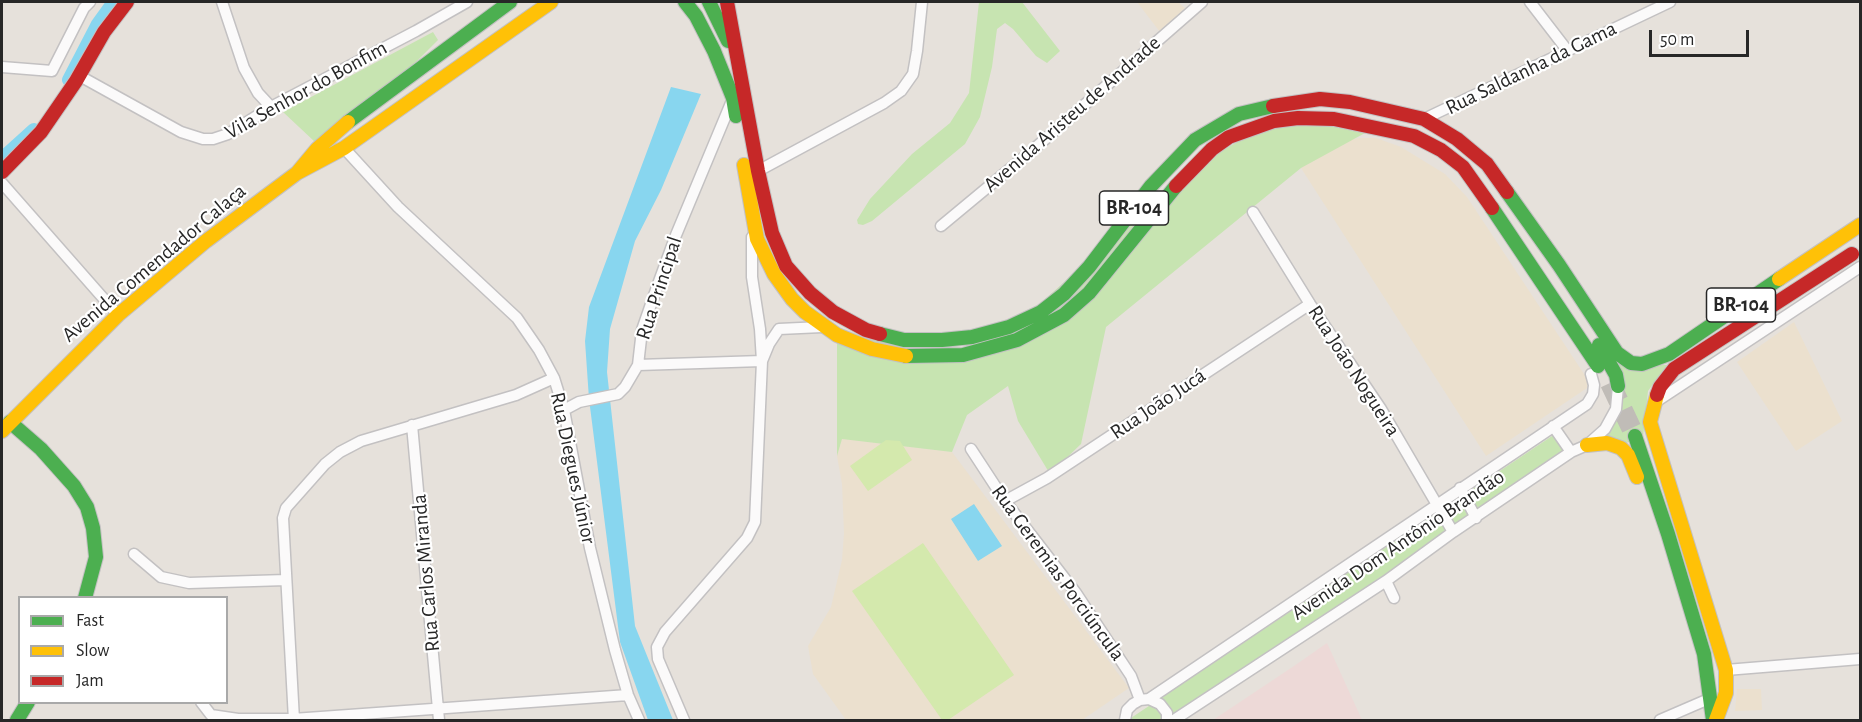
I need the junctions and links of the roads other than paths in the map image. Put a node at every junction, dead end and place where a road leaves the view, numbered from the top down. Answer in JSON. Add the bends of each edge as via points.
{"nodes":[{"id":1,"x":90,"y":2,"type":"edge"},
{"id":2,"x":127,"y":2,"type":"edge"},
{"id":3,"x":222,"y":2,"type":"edge"},
{"id":4,"x":467,"y":2,"type":"edge"},
{"id":5,"x":510,"y":2,"type":"edge"},
{"id":6,"x":551,"y":2,"type":"edge"},
{"id":7,"x":685,"y":2,"type":"edge"},
{"id":8,"x":710,"y":2,"type":"edge"},
{"id":9,"x":727,"y":2,"type":"edge"},
{"id":10,"x":922,"y":2,"type":"edge"},
{"id":11,"x":1202,"y":2,"type":"edge"},
{"id":12,"x":1530,"y":2,"type":"edge"},
{"id":13,"x":1670,"y":2,"type":"edge"},
{"id":14,"x":1567,"y":50,"type":"junction"},
{"id":15,"x":739,"y":58,"type":"junction"},
{"id":16,"x":2,"y":67,"type":"edge"},
{"id":17,"x":78,"y":75,"type":"junction"},
{"id":18,"x":733,"y":98,"type":"junction"},
{"id":19,"x":272,"y":106,"type":"junction"},
{"id":20,"x":1424,"y":119,"type":"junction"},
{"id":21,"x":344,"y":148,"type":"junction"},
{"id":22,"x":758,"y":171,"type":"junction"},
{"id":23,"x":2,"y":172,"type":"edge"},
{"id":24,"x":297,"y":173,"type":"junction"},
{"id":25,"x":2,"y":183,"type":"edge"},
{"id":26,"x":1253,"y":212,"type":"dead end"},
{"id":27,"x":752,"y":216,"type":"junction"},
{"id":28,"x":1860,"y":225,"type":"edge"},
{"id":29,"x":941,"y":226,"type":"dead end"},
{"id":30,"x":1852,"y":254,"type":"dead end"},
{"id":31,"x":1559,"y":265,"type":"junction"},
{"id":32,"x":1860,"y":267,"type":"edge"},
{"id":33,"x":1310,"y":304,"type":"junction"},
{"id":34,"x":118,"y":315,"type":"junction"},
{"id":35,"x":825,"y":327,"type":"junction"},
{"id":36,"x":762,"y":361,"type":"junction"},
{"id":37,"x":638,"y":365,"type":"junction"},
{"id":38,"x":1595,"y":370,"type":"joint"},
{"id":39,"x":554,"y":378,"type":"junction"},
{"id":40,"x":1618,"y":386,"type":"joint"},
{"id":41,"x":1654,"y":403,"type":"junction"},
{"id":42,"x":564,"y":410,"type":"junction"},
{"id":43,"x":21,"y":411,"type":"junction"},
{"id":44,"x":4,"y":421,"type":"edge"},
{"id":45,"x":412,"y":425,"type":"junction"},
{"id":46,"x":1553,"y":426,"type":"junction"},
{"id":47,"x":1635,"y":436,"type":"tunnel mouth"},
{"id":48,"x":1587,"y":446,"type":"junction"},
{"id":49,"x":41,"y":449,"type":"junction"},
{"id":50,"x":971,"y":449,"type":"dead end"},
{"id":51,"x":1571,"y":452,"type":"junction"},
{"id":52,"x":1460,"y":488,"type":"junction"},
{"id":53,"x":1005,"y":501,"type":"junction"},
{"id":54,"x":1436,"y":505,"type":"junction"},
{"id":55,"x":1476,"y":518,"type":"junction"},
{"id":56,"x":1453,"y":532,"type":"junction"},
{"id":57,"x":134,"y":554,"type":"dead end"},
{"id":58,"x":286,"y":580,"type":"junction"},
{"id":59,"x":1386,"y":581,"type":"junction"},
{"id":60,"x":85,"y":596,"type":"edge"},
{"id":61,"x":1394,"y":597,"type":"dead end"},
{"id":62,"x":1697,"y":630,"type":"junction"},
{"id":63,"x":1860,"y":659,"type":"edge"},
{"id":64,"x":1725,"y":670,"type":"junction"},
{"id":65,"x":628,"y":695,"type":"junction"},
{"id":66,"x":1711,"y":698,"type":"junction"},
{"id":67,"x":1144,"y":699,"type":"junction"},
{"id":68,"x":27,"y":704,"type":"edge"},
{"id":69,"x":203,"y":704,"type":"edge"},
{"id":70,"x":439,"y":715,"type":"edge"},
{"id":71,"x":17,"y":720,"type":"edge"},
{"id":72,"x":293,"y":720,"type":"edge"},
{"id":73,"x":639,"y":720,"type":"edge"},
{"id":74,"x":684,"y":720,"type":"edge"},
{"id":75,"x":1124,"y":720,"type":"edge"},
{"id":76,"x":1167,"y":720,"type":"edge"},
{"id":77,"x":1174,"y":720,"type":"edge"},
{"id":78,"x":1660,"y":720,"type":"edge"},
{"id":79,"x":1715,"y":720,"type":"edge"}],
"edges":[{"from":1,"to":16,"type":"street","via":[[52,71]]},
{"from":2,"to":17,"type":"main road"},
{"from":3,"to":19,"type":"street","via":[[244,68],[258,93]]},
{"from":4,"to":19,"type":"street","name":"Vila Senhor do Bonfim"},
{"from":5,"to":24,"type":"main road","name":"Avenida Comendador Calaça","via":[[337,130]]},
{"from":6,"to":21,"type":"main road"},
{"from":7,"to":18,"type":"main road","number":"BR-104","via":[[714,51]]},
{"from":8,"to":15,"type":"main road"},
{"from":9,"to":15,"type":"main road","number":"BR-104"},
{"from":10,"to":22,"type":"street","via":[[913,74],[901,91],[884,104]]},
{"from":11,"to":29,"type":"street","name":"Avenida Aristeu de Andrade"},
{"from":12,"to":14,"type":"street"},
{"from":13,"to":14,"type":"street","name":"Rua Saldanha da Gama"},
{"from":14,"to":20,"type":"street","name":"Rua Saldanha da Gama"},
{"from":15,"to":22,"type":"main road","number":"BR-104"},
{"from":17,"to":19,"type":"street","name":"Vila Senhor do Bonfim","via":[[181,132],[203,139],[228,134]]},
{"from":17,"to":23,"type":"main road","via":[[41,132]]},
{"from":18,"to":27,"type":"main road","number":"BR-104"},
{"from":18,"to":37,"type":"street","name":"Rua Principal","via":[[653,298],[642,330]]},
{"from":20,"to":22,"type":"main road","number":"BR-104","via":[[1320,99],[1239,114],[1195,140],[1151,186],[1089,267],[1041,312],[1009,327],[942,340],[904,340],[866,330],[833,312],[810,293],[786,266],[772,233]]},
{"from":20,"to":31,"type":"main road","number":"BR-104","via":[[1487,164]]},
{"from":21,"to":24,"type":"main road"},
{"from":21,"to":39,"type":"street","name":"Rua Diegues Júnior","via":[[399,207],[517,318]]},
{"from":24,"to":34,"type":"main road","name":"Avenida Comendador Calaça","via":[[206,241]]},
{"from":25,"to":34,"type":"street"},
{"from":26,"to":33,"type":"street","name":"Rua João Nogueira"},
{"from":27,"to":35,"type":"main road","number":"BR-104","via":[[757,239],[774,274],[792,299]]},
{"from":27,"to":36,"type":"street","via":[[752,277]]},
{"from":28,"to":31,"type":"main road","number":"BR-104","via":[[1669,354],[1642,363],[1631,363],[1617,353]]},
{"from":30,"to":41,"type":"main road","via":[[1674,369]]},
{"from":31,"to":40,"type":"main road","via":[[1565,291],[1608,360]]},
{"from":32,"to":41,"type":"street"},
{"from":33,"to":53,"type":"street","name":"Rua João Jucá","via":[[1047,478]]},
{"from":33,"to":54,"type":"street","name":"Rua João Nogueira","via":[[1381,409]]},
{"from":34,"to":43,"type":"main road","name":"Avenida Comendador Calaça"},
{"from":35,"to":36,"type":"street","via":[[779,329]]},
{"from":35,"to":38,"type":"main road","number":"BR-104","via":[[872,349],[906,356],[963,355],[1017,340],[1064,315],[1089,293],[1183,177],[1229,137],[1274,121],[1334,119],[1407,143],[1446,165]]},
{"from":36,"to":37,"type":"street","name":"Rua Principal"},
{"from":36,"to":74,"type":"street","via":[[756,522],[747,538],[665,632],[657,647],[658,659]]},
{"from":37,"to":42,"type":"street","via":[[618,394],[579,402]]},
{"from":38,"to":46,"type":"street","name":"Avenida Dom Antônio Brandão","via":[[1593,394],[1587,404]]},
{"from":39,"to":42,"type":"street","name":"Rua Diegues Júnior"},
{"from":39,"to":45,"type":"street","via":[[516,395]]},
{"from":40,"to":48,"type":"street","name":"Avenida Dom Antônio Brandão","via":[[1616,409],[1605,429]]},
{"from":41,"to":64,"type":"main road","via":[[1650,422]]},
{"from":42,"to":65,"type":"street","name":"Rua Diegues Júnior","via":[[590,548]]},
{"from":43,"to":44,"type":"main road","name":"Avenida Comendador Calaça"},
{"from":43,"to":49,"type":"main road"},
{"from":44,"to":49,"type":"main road"},
{"from":45,"to":58,"type":"street","via":[[340,452],[286,508]]},
{"from":45,"to":70,"type":"street","name":"Rua Carlos Miranda"},
{"from":46,"to":51,"type":"street"},
{"from":46,"to":52,"type":"street","name":"Avenida Dom Antônio Brandão"},
{"from":47,"to":62,"type":"main road"},
{"from":48,"to":51,"type":"street","name":"Avenida Dom Antônio Brandão"},
{"from":48,"to":62,"type":"main road","via":[[1607,443],[1628,455],[1677,601]]},
{"from":49,"to":60,"type":"main road","via":[[75,486],[87,507],[96,557]]},
{"from":50,"to":53,"type":"street","name":"Rua Geremias Porciúncula"},
{"from":51,"to":55,"type":"street","name":"Avenida Dom Antônio Brandão"},
{"from":52,"to":54,"type":"street","name":"Avenida Dom Antônio Brandão"},
{"from":52,"to":55,"type":"street"},
{"from":53,"to":67,"type":"street","name":"Rua Geremias Porciúncula","via":[[1076,593]]},
{"from":54,"to":56,"type":"street","name":"Rua João Nogueira"},
{"from":54,"to":67,"type":"street","name":"Avenida Dom Antônio Brandão"},
{"from":55,"to":56,"type":"street","name":"Avenida Dom Antônio Brandão"},
{"from":56,"to":59,"type":"street","name":"Avenida Dom Antônio Brandão"},
{"from":57,"to":58,"type":"street","via":[[161,577],[189,583]]},
{"from":58,"to":72,"type":"street"},
{"from":59,"to":61,"type":"street"},
{"from":59,"to":77,"type":"street","name":"Avenida Dom Antônio Brandão"},
{"from":62,"to":66,"type":"main road"},
{"from":63,"to":64,"type":"street"},
{"from":64,"to":79,"type":"main road","via":[[1726,693]]},
{"from":65,"to":70,"type":"street"},
{"from":65,"to":73,"type":"street","name":"Rua Diegues Júnior"},
{"from":66,"to":78,"type":"street"},
{"from":66,"to":79,"type":"main road"},
{"from":67,"to":75,"type":"street","name":"Avenida Dom Antônio Brandão","via":[[1127,710]]},
{"from":67,"to":76,"type":"street","name":"Rua Geremias Porciúncula","via":[[1160,704]]},
{"from":68,"to":71,"type":"main road"},
{"from":69,"to":72,"type":"street","via":[[211,715]]},
{"from":70,"to":72,"type":"street"}]}
